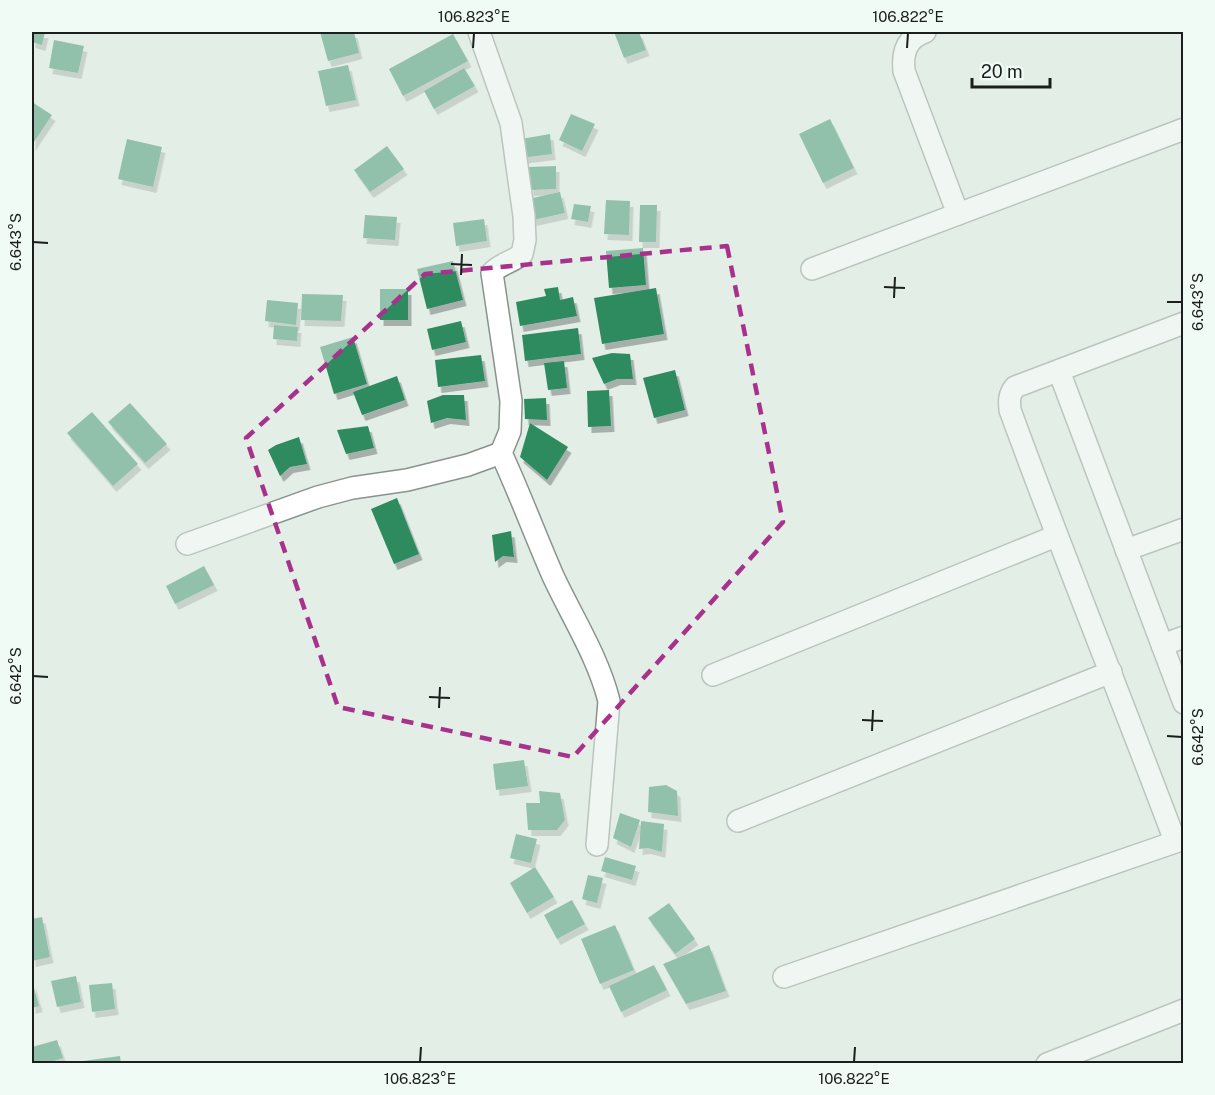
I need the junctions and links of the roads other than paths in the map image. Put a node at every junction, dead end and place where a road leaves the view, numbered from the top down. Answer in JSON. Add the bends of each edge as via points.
{"nodes":[{"id":1,"x":479,"y":32,"type":"edge"},
{"id":2,"x":926,"y":32,"type":"edge"},
{"id":3,"x":1184,"y":129,"type":"edge"},
{"id":4,"x":958,"y":214,"type":"junction"},
{"id":5,"x":812,"y":269,"type":"dead end"},
{"id":6,"x":1184,"y":323,"type":"edge"},
{"id":7,"x":1059,"y":371,"type":"junction"},
{"id":8,"x":501,"y":453,"type":"junction"},
{"id":9,"x":1184,"y":529,"type":"edge"},
{"id":10,"x":1056,"y":536,"type":"junction"},
{"id":11,"x":187,"y":544,"type":"dead end"},
{"id":12,"x":1126,"y":550,"type":"junction"},
{"id":13,"x":1184,"y":637,"type":"edge"},
{"id":14,"x":1162,"y":645,"type":"junction"},
{"id":15,"x":1111,"y":672,"type":"junction"},
{"id":16,"x":713,"y":675,"type":"dead end"},
{"id":17,"x":1184,"y":703,"type":"edge"},
{"id":18,"x":738,"y":821,"type":"dead end"},
{"id":19,"x":1179,"y":840,"type":"edge"},
{"id":20,"x":597,"y":845,"type":"dead end"},
{"id":21,"x":784,"y":977,"type":"dead end"},
{"id":22,"x":1184,"y":1010,"type":"edge"},
{"id":23,"x":1047,"y":1064,"type":"edge"}],
"edges":[{"from":1,"to":8,"type":"street","via":[[511,123],[524,216],[522,254],[492,273],[511,401],[510,431]]},
{"from":2,"to":4,"type":"street","via":[[916,35],[908,44],[903,56],[904,71]]},
{"from":3,"to":4,"type":"street"},
{"from":4,"to":5,"type":"street"},
{"from":6,"to":7,"type":"street"},
{"from":7,"to":10,"type":"street","via":[[1015,387],[1009,401]]},
{"from":7,"to":12,"type":"street"},
{"from":8,"to":11,"type":"street","via":[[407,480],[318,497]]},
{"from":8,"to":20,"type":"street","via":[[604,681],[609,701]]},
{"from":9,"to":12,"type":"street"},
{"from":10,"to":15,"type":"street"},
{"from":10,"to":16,"type":"street"},
{"from":12,"to":14,"type":"street"},
{"from":13,"to":14,"type":"street"},
{"from":14,"to":17,"type":"street"},
{"from":15,"to":18,"type":"street"},
{"from":15,"to":19,"type":"street"},
{"from":19,"to":21,"type":"street"},
{"from":22,"to":23,"type":"street"}]}
